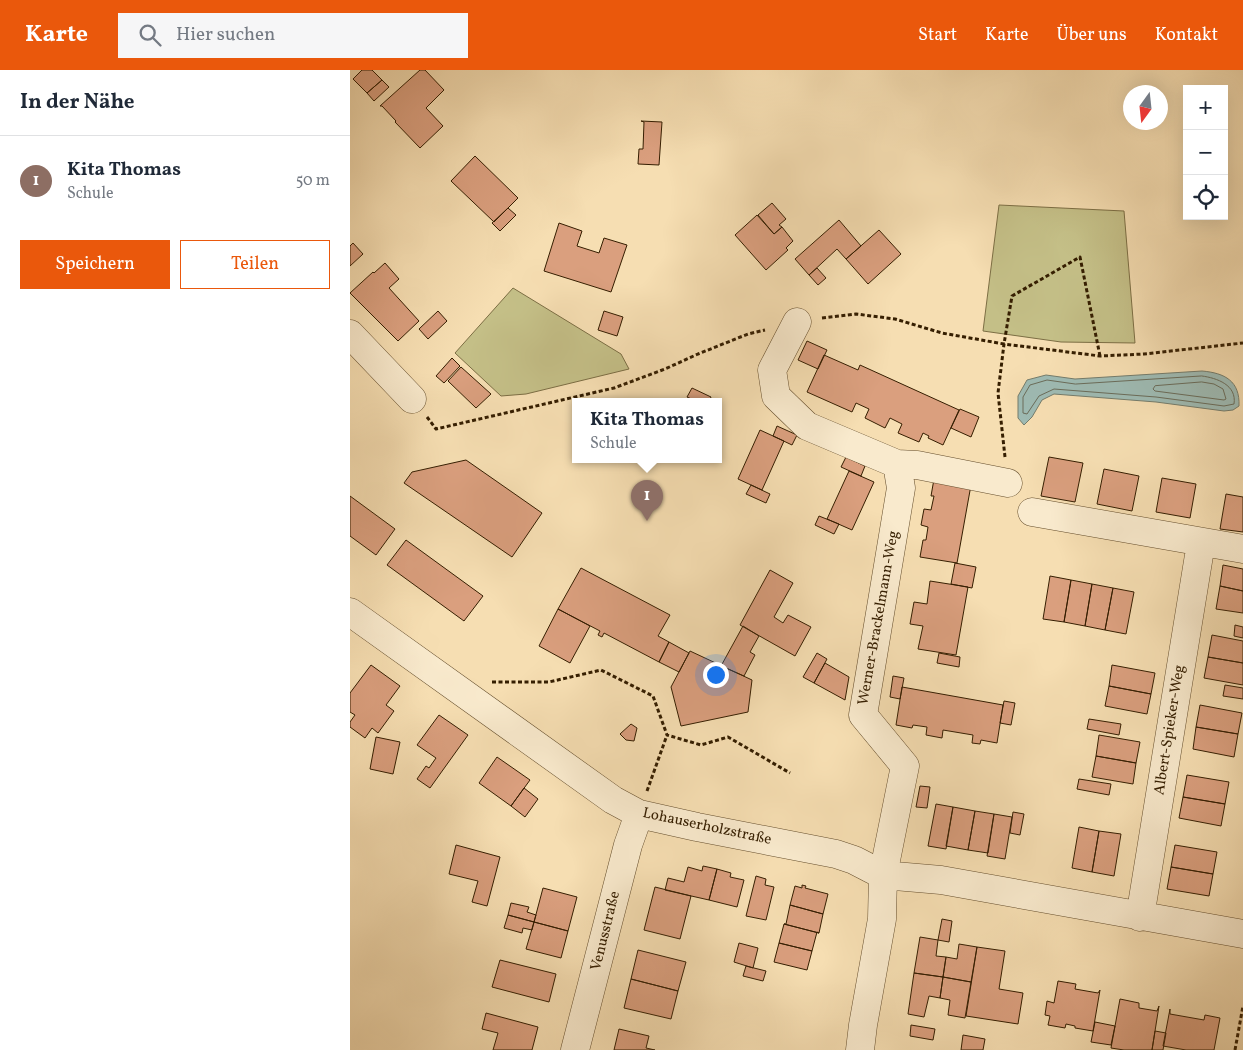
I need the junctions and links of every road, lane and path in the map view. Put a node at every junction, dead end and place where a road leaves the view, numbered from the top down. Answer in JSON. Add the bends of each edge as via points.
{"nodes":[{"id":1,"x":797,"y":322,"type":"junction"},
{"id":2,"x":350,"y":334,"type":"edge"},
{"id":3,"x":1243,"y":343,"type":"edge"},
{"id":4,"x":1004,"y":344,"type":"junction"},
{"id":5,"x":1100,"y":356,"type":"junction"},
{"id":6,"x":412,"y":399,"type":"joint"},
{"id":7,"x":897,"y":464,"type":"junction"},
{"id":8,"x":1008,"y":483,"type":"joint"},
{"id":9,"x":1032,"y":512,"type":"dead end"},
{"id":10,"x":1201,"y":543,"type":"junction"},
{"id":11,"x":1243,"y":550,"type":"edge"},
{"id":12,"x":350,"y":612,"type":"edge"},
{"id":13,"x":483,"y":682,"type":"dead end"},
{"id":14,"x":666,"y":735,"type":"junction"},
{"id":15,"x":790,"y":772,"type":"dead end"},
{"id":16,"x":639,"y":814,"type":"junction"},
{"id":17,"x":884,"y":875,"type":"junction"},
{"id":18,"x":1140,"y":917,"type":"junction"},
{"id":19,"x":1243,"y":934,"type":"edge"},
{"id":20,"x":1243,"y":1006,"type":"edge"},
{"id":21,"x":575,"y":1050,"type":"edge"},
{"id":22,"x":860,"y":1050,"type":"edge"},
{"id":23,"x":1235,"y":1050,"type":"edge"}],
"edges":[{"from":1,"to":4,"type":"path","via":[[856,314],[895,319],[942,333]]},
{"from":1,"to":6,"type":"path","via":[[748,334],[614,388],[436,429]]},
{"from":1,"to":7,"type":"street","via":[[772,370],[776,396],[807,426]]},
{"from":2,"to":6,"type":"street"},
{"from":3,"to":5,"type":"path"},
{"from":4,"to":5,"type":"path"},
{"from":4,"to":5,"type":"path","via":[[1012,296],[1080,257]]},
{"from":4,"to":8,"type":"path","via":[[998,393]]},
{"from":7,"to":8,"type":"street"},
{"from":7,"to":17,"type":"street","name":"Werner-Brackelmann-Weg","via":[[901,488],[863,715],[905,766]]},
{"from":9,"to":10,"type":"street"},
{"from":10,"to":11,"type":"street"},
{"from":10,"to":18,"type":"street","name":"Albert-Spieker-Weg"},
{"from":12,"to":16,"type":"street","name":"Lohauserholzstraße","via":[[613,800]]},
{"from":13,"to":14,"type":"path","via":[[549,682],[601,670],[654,696]]},
{"from":14,"to":15,"type":"path","via":[[701,745],[728,737]]},
{"from":14,"to":16,"type":"path"},
{"from":16,"to":17,"type":"street","name":"Lohauserholzstraße","via":[[836,854]]},
{"from":16,"to":21,"type":"street","name":"Venusstraße","via":[[628,845]]},
{"from":17,"to":18,"type":"street","via":[[941,880]]},
{"from":17,"to":22,"type":"street","via":[[882,919]]},
{"from":18,"to":19,"type":"street"},
{"from":20,"to":23,"type":"path"}]}
